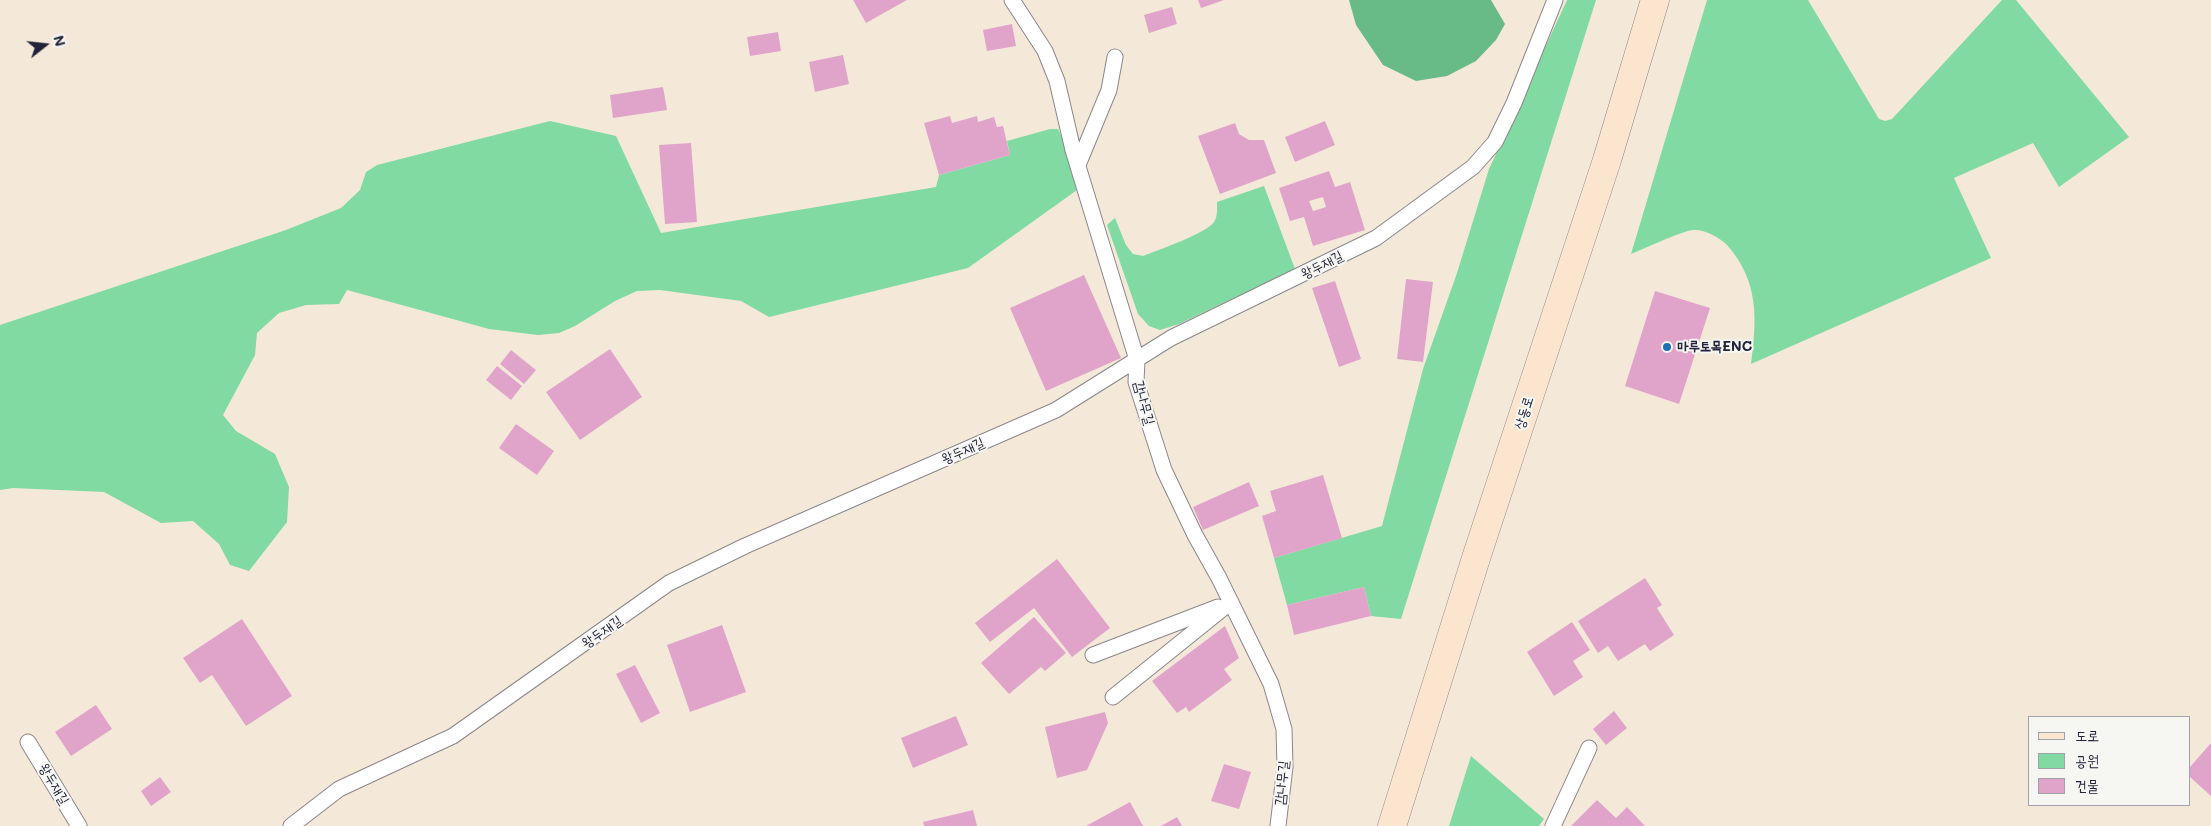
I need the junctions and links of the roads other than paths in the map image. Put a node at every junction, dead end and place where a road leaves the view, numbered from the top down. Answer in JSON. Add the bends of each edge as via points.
{"nodes":[{"id":1,"x":1012,"y":0,"type":"edge"},
{"id":2,"x":1555,"y":0,"type":"edge"},
{"id":3,"x":1655,"y":0,"type":"edge"},
{"id":4,"x":1115,"y":58,"type":"dead end"},
{"id":5,"x":1078,"y":165,"type":"junction"},
{"id":6,"x":1137,"y":360,"type":"junction"},
{"id":7,"x":1231,"y":602,"type":"junction"},
{"id":8,"x":1093,"y":655,"type":"dead end"},
{"id":9,"x":1114,"y":697,"type":"dead end"},
{"id":10,"x":28,"y":742,"type":"dead end"},
{"id":11,"x":1589,"y":748,"type":"dead end"},
{"id":12,"x":79,"y":826,"type":"edge"},
{"id":13,"x":290,"y":826,"type":"edge"},
{"id":14,"x":1278,"y":826,"type":"edge"},
{"id":15,"x":1392,"y":826,"type":"edge"},
{"id":16,"x":1553,"y":826,"type":"edge"}],
"edges":[{"from":1,"to":5,"type":"lane","name":"감나무길","via":[[1044,52],[1057,81]]},
{"from":2,"to":6,"type":"lane","name":"왕두재길","via":[[1495,142],[1473,167],[1376,238],[1171,338]]},
{"from":3,"to":15,"type":"street","name":"상동로","via":[[1607,160]]},
{"from":4,"to":5,"type":"lane","via":[[1109,90]]},
{"from":5,"to":6,"type":"lane","name":"감나무길"},
{"from":6,"to":7,"type":"lane","name":"감나무길","via":[[1136,382],[1164,470]]},
{"from":6,"to":13,"type":"lane","name":"왕두재길","via":[[1056,410],[745,546],[669,583],[453,736],[339,789]]},
{"from":7,"to":8,"type":"lane"},
{"from":7,"to":9,"type":"lane"},
{"from":7,"to":14,"type":"lane","name":"감나무길","via":[[1271,684],[1284,729],[1285,767]]},
{"from":10,"to":12,"type":"lane","name":"왕두재길"},
{"from":11,"to":16,"type":"lane"}]}
